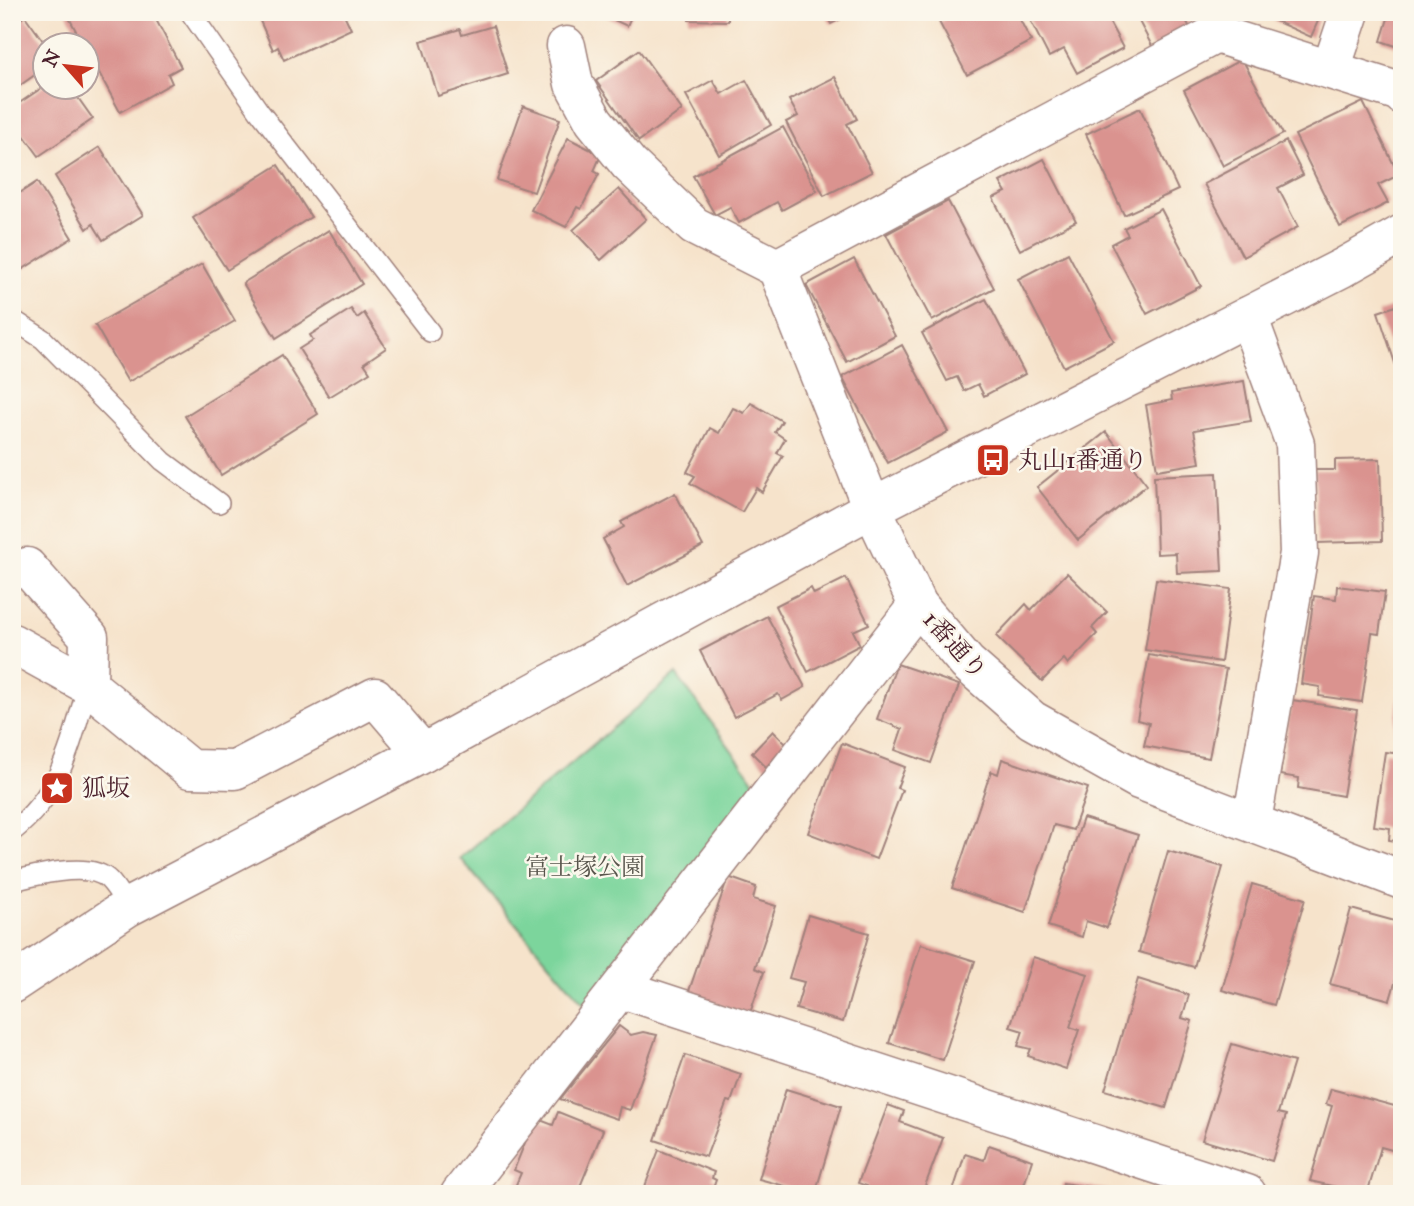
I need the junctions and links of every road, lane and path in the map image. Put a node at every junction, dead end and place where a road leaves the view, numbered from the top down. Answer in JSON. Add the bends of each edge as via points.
{"nodes":[{"id":1,"x":190,"y":12,"type":"edge"},
{"id":2,"x":1350,"y":12,"type":"edge"},
{"id":3,"x":566,"y":46,"type":"dead end"},
{"id":4,"x":1331,"y":69,"type":"junction"},
{"id":5,"x":1402,"y":95,"type":"edge"},
{"id":6,"x":1402,"y":234,"type":"edge"},
{"id":7,"x":777,"y":268,"type":"junction"},
{"id":8,"x":1248,"y":316,"type":"junction"},
{"id":9,"x":12,"y":319,"type":"edge"},
{"id":10,"x":430,"y":332,"type":"dead end"},
{"id":11,"x":219,"y":503,"type":"dead end"},
{"id":12,"x":872,"y":508,"type":"junction"},
{"id":13,"x":20,"y":557,"type":"edge"},
{"id":14,"x":919,"y":605,"type":"junction"},
{"id":15,"x":12,"y":643,"type":"edge"},
{"id":16,"x":88,"y":685,"type":"junction"},
{"id":17,"x":423,"y":753,"type":"junction"},
{"id":18,"x":1252,"y":821,"type":"junction"},
{"id":19,"x":12,"y":832,"type":"edge"},
{"id":20,"x":1402,"y":880,"type":"edge"},
{"id":21,"x":12,"y":881,"type":"edge"},
{"id":22,"x":128,"y":907,"type":"junction"},
{"id":23,"x":12,"y":984,"type":"edge"},
{"id":24,"x":622,"y":989,"type":"junction"},
{"id":25,"x":1184,"y":1184,"type":"edge"},
{"id":26,"x":460,"y":1194,"type":"edge"},
{"id":27,"x":1247,"y":1194,"type":"edge"}],
"edges":[{"from":1,"to":10,"type":"lane","via":[[259,111]]},
{"from":2,"to":4,"type":"street"},
{"from":3,"to":7,"type":"street","via":[[574,85],[593,121],[629,164],[694,226]]},
{"from":4,"to":5,"type":"street"},
{"from":4,"to":7,"type":"street","via":[[1216,34]]},
{"from":6,"to":8,"type":"street"},
{"from":7,"to":12,"type":"street","name":"1番通り"},
{"from":8,"to":12,"type":"street"},
{"from":8,"to":18,"type":"street","via":[[1295,444],[1299,553]]},
{"from":9,"to":11,"type":"lane","via":[[43,339],[163,461]]},
{"from":12,"to":14,"type":"street","name":"1番通り"},
{"from":12,"to":17,"type":"street"},
{"from":13,"to":16,"type":"street","via":[[89,637]]},
{"from":14,"to":18,"type":"street","name":"1番通り","via":[[967,663],[1032,720],[1139,780]]},
{"from":14,"to":24,"type":"street"},
{"from":15,"to":16,"type":"street"},
{"from":16,"to":17,"type":"street","via":[[190,769],[235,770],[375,697]]},
{"from":16,"to":19,"type":"lane","via":[[49,796]]},
{"from":17,"to":22,"type":"street"},
{"from":18,"to":20,"type":"street","name":"1番通り"},
{"from":21,"to":22,"type":"lane","via":[[62,870],[100,874],[108,878]]},
{"from":22,"to":23,"type":"street"},
{"from":24,"to":25,"type":"street"},
{"from":24,"to":26,"type":"street"},
{"from":25,"to":27,"type":"street"}]}
